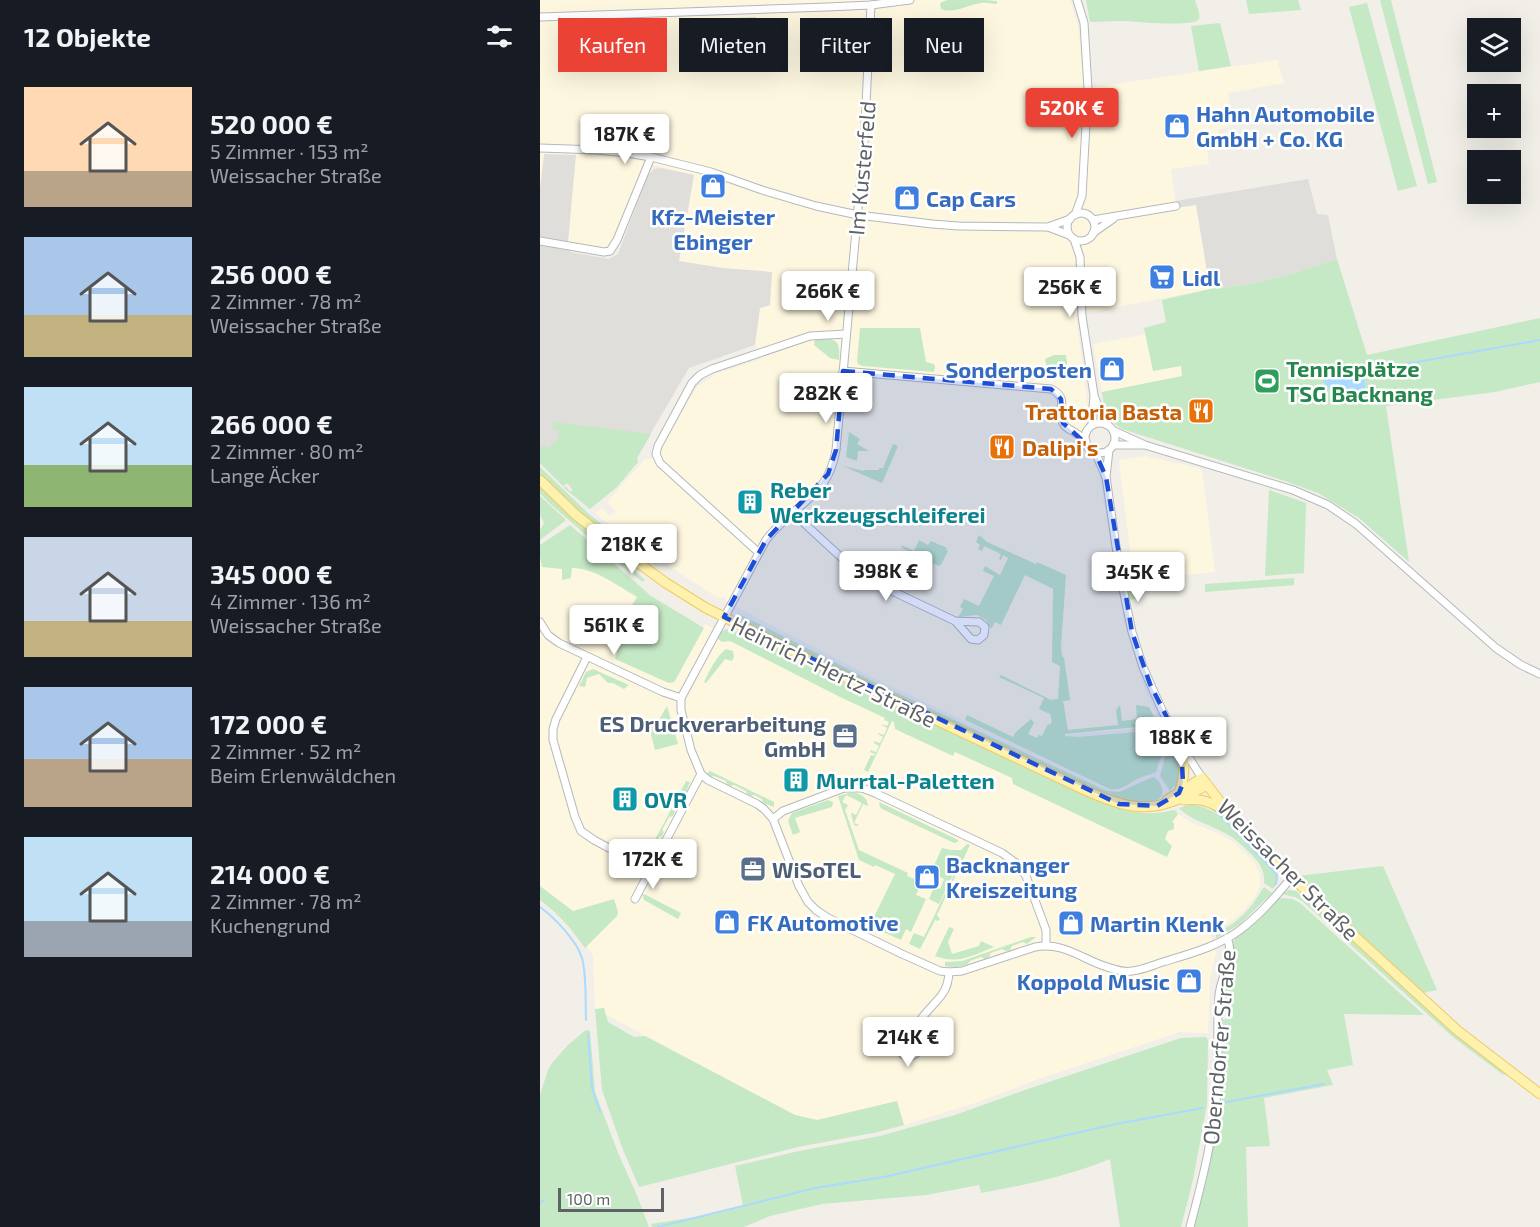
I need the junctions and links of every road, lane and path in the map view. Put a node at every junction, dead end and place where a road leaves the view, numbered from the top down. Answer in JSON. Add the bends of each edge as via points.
{"nodes":[{"id":1,"x":910,"y":0,"type":"edge"},
{"id":2,"x":1077,"y":0,"type":"edge"},
{"id":3,"x":827,"y":4,"type":"edge"},
{"id":4,"x":871,"y":5,"type":"junction"},
{"id":5,"x":540,"y":17,"type":"edge"},
{"id":6,"x":540,"y":148,"type":"edge"},
{"id":7,"x":651,"y":157,"type":"junction"},
{"id":8,"x":1082,"y":196,"type":"junction"},
{"id":9,"x":1176,"y":206,"type":"dead end"},
{"id":10,"x":858,"y":215,"type":"junction"},
{"id":11,"x":1118,"y":216,"type":"junction"},
{"id":12,"x":1072,"y":217,"type":"junction"},
{"id":13,"x":1090,"y":218,"type":"junction"},
{"id":14,"x":1048,"y":227,"type":"junction"},
{"id":15,"x":1094,"y":233,"type":"junction"},
{"id":16,"x":1072,"y":237,"type":"junction"},
{"id":17,"x":1087,"y":239,"type":"junction"},
{"id":18,"x":540,"y":241,"type":"edge"},
{"id":19,"x":1080,"y":257,"type":"junction"},
{"id":20,"x":846,"y":334,"type":"junction"},
{"id":21,"x":843,"y":371,"type":"junction"},
{"id":22,"x":1094,"y":395,"type":"junction"},
{"id":23,"x":1105,"y":424,"type":"junction"},
{"id":24,"x":1090,"y":427,"type":"junction"},
{"id":25,"x":1114,"y":431,"type":"junction"},
{"id":26,"x":1075,"y":432,"type":"junction"},
{"id":27,"x":1086,"y":441,"type":"junction"},
{"id":28,"x":1145,"y":445,"type":"junction"},
{"id":29,"x":1111,"y":448,"type":"junction"},
{"id":30,"x":1095,"y":452,"type":"junction"},
{"id":31,"x":1106,"y":477,"type":"junction"},
{"id":32,"x":540,"y":480,"type":"edge"},
{"id":33,"x":792,"y":512,"type":"junction"},
{"id":34,"x":758,"y":552,"type":"junction"},
{"id":35,"x":724,"y":617,"type":"junction"},
{"id":36,"x":955,"y":621,"type":"dead end"},
{"id":37,"x":540,"y":622,"type":"edge"},
{"id":38,"x":587,"y":657,"type":"junction"},
{"id":39,"x":1540,"y":674,"type":"edge"},
{"id":40,"x":681,"y":698,"type":"junction"},
{"id":41,"x":1181,"y":745,"type":"junction"},
{"id":42,"x":700,"y":774,"type":"junction"},
{"id":43,"x":1204,"y":781,"type":"junction"},
{"id":44,"x":1179,"y":793,"type":"junction"},
{"id":45,"x":1170,"y":803,"type":"junction"},
{"id":46,"x":1157,"y":806,"type":"junction"},
{"id":47,"x":1227,"y":811,"type":"junction"},
{"id":48,"x":773,"y":819,"type":"junction"},
{"id":49,"x":650,"y":870,"type":"junction"},
{"id":50,"x":1292,"y":877,"type":"junction"},
{"id":51,"x":635,"y":899,"type":"dead end"},
{"id":52,"x":1227,"y":938,"type":"junction"},
{"id":53,"x":1046,"y":945,"type":"junction"},
{"id":54,"x":949,"y":972,"type":"junction"},
{"id":55,"x":913,"y":1035,"type":"dead end"},
{"id":56,"x":1540,"y":1094,"type":"edge"},
{"id":57,"x":1190,"y":1227,"type":"edge"}],
"edges":[{"from":1,"to":4,"type":"street"},
{"from":2,"to":8,"type":"street","via":[[1084,23],[1088,89]]},
{"from":3,"to":4,"type":"street"},
{"from":3,"to":5,"type":"street"},
{"from":4,"to":10,"type":"street","name":"Im Kusterfeld"},
{"from":6,"to":7,"type":"street"},
{"from":7,"to":10,"type":"street"},
{"from":7,"to":18,"type":"street","via":[[610,251]]},
{"from":8,"to":12,"type":"street"},
{"from":8,"to":13,"type":"street"},
{"from":9,"to":11,"type":"street"},
{"from":10,"to":14,"type":"street","via":[[945,225]]},
{"from":10,"to":20,"type":"street","name":"Im Kusterfeld"},
{"from":11,"to":13,"type":"street"},
{"from":11,"to":15,"type":"street"},
{"from":12,"to":13,"type":"street","via":[[1081,214]]},
{"from":12,"to":14,"type":"street"},
{"from":12,"to":16,"type":"street","via":[[1067,227]]},
{"from":13,"to":15,"type":"street"},
{"from":14,"to":16,"type":"street"},
{"from":15,"to":17,"type":"street"},
{"from":16,"to":17,"type":"street","via":[[1079,241]]},
{"from":16,"to":19,"type":"street"},
{"from":17,"to":19,"type":"street"},
{"from":19,"to":22,"type":"street","via":[[1082,316]]},
{"from":20,"to":21,"type":"street","name":"Im Kusterfeld"},
{"from":20,"to":34,"type":"street","via":[[810,336],[700,375],[658,446],[660,463]]},
{"from":21,"to":26,"type":"street","via":[[1051,389],[1062,399],[1063,423]]},
{"from":21,"to":33,"type":"street","name":"Im Kusterfeld","via":[[832,465],[820,487]]},
{"from":22,"to":23,"type":"street"},
{"from":22,"to":24,"type":"street"},
{"from":23,"to":24,"type":"street"},
{"from":23,"to":25,"type":"street"},
{"from":24,"to":26,"type":"street"},
{"from":24,"to":27,"type":"street"},
{"from":25,"to":28,"type":"street"},
{"from":25,"to":29,"type":"street","name":"Weissacher Straße"},
{"from":26,"to":27,"type":"street","name":"Weissacher Straße"},
{"from":27,"to":30,"type":"street","name":"Weissacher Straße"},
{"from":28,"to":29,"type":"street"},
{"from":28,"to":39,"type":"street","via":[[1293,490],[1328,505],[1356,524],[1496,648]]},
{"from":29,"to":30,"type":"street"},
{"from":29,"to":31,"type":"street","name":"Weissacher Straße"},
{"from":30,"to":31,"type":"street","name":"Weissacher Straße"},
{"from":31,"to":41,"type":"street","name":"Weissacher Straße","via":[[1120,574],[1135,641],[1150,684]]},
{"from":32,"to":35,"type":"main road","name":"Heinrich-Hertz-Straße","via":[[622,551]]},
{"from":33,"to":34,"type":"street","name":"Im Kusterfeld"},
{"from":33,"to":36,"type":"street","via":[[858,573]]},
{"from":34,"to":35,"type":"street","name":"Im Kusterfeld"},
{"from":35,"to":40,"type":"street","name":"Im Kusterfeld"},
{"from":35,"to":46,"type":"main road","name":"Heinrich-Hertz-Straße","via":[[1094,794],[1124,805]]},
{"from":37,"to":38,"type":"street","via":[[550,637]]},
{"from":38,"to":40,"type":"street"},
{"from":38,"to":49,"type":"street","via":[[553,729],[571,806],[586,835]]},
{"from":40,"to":42,"type":"street"},
{"from":41,"to":43,"type":"street","name":"Weissacher Straße"},
{"from":41,"to":44,"type":"main road","via":[[1185,776]]},
{"from":42,"to":48,"type":"street","via":[[759,805]]},
{"from":42,"to":49,"type":"street"},
{"from":43,"to":44,"type":"main road"},
{"from":43,"to":45,"type":"main road","name":"Heinrich-Hertz-Straße","via":[[1184,798]]},
{"from":43,"to":47,"type":"main road","name":"Weissacher Straße"},
{"from":44,"to":46,"type":"main road"},
{"from":45,"to":46,"type":"main road","name":"Heinrich-Hertz-Straße"},
{"from":45,"to":47,"type":"main road","via":[[1199,799]]},
{"from":47,"to":50,"type":"main road","name":"Weissacher Straße"},
{"from":48,"to":53,"type":"street","via":[[783,811],[844,788],[875,793],[1016,863],[1030,884],[1046,930]]},
{"from":48,"to":54,"type":"street","via":[[799,886],[816,910],[922,964]]},
{"from":49,"to":51,"type":"street"},
{"from":50,"to":52,"type":"street","via":[[1251,921]]},
{"from":50,"to":56,"type":"main road","name":"Weissacher Straße","via":[[1457,1030]]},
{"from":52,"to":53,"type":"street","via":[[1170,960],[1126,971]]},
{"from":52,"to":57,"type":"street","name":"Oberndorfer Straße","via":[[1231,954],[1219,999],[1215,1110]]},
{"from":53,"to":54,"type":"street","via":[[975,968]]},
{"from":54,"to":55,"type":"street","via":[[944,993]]}]}
